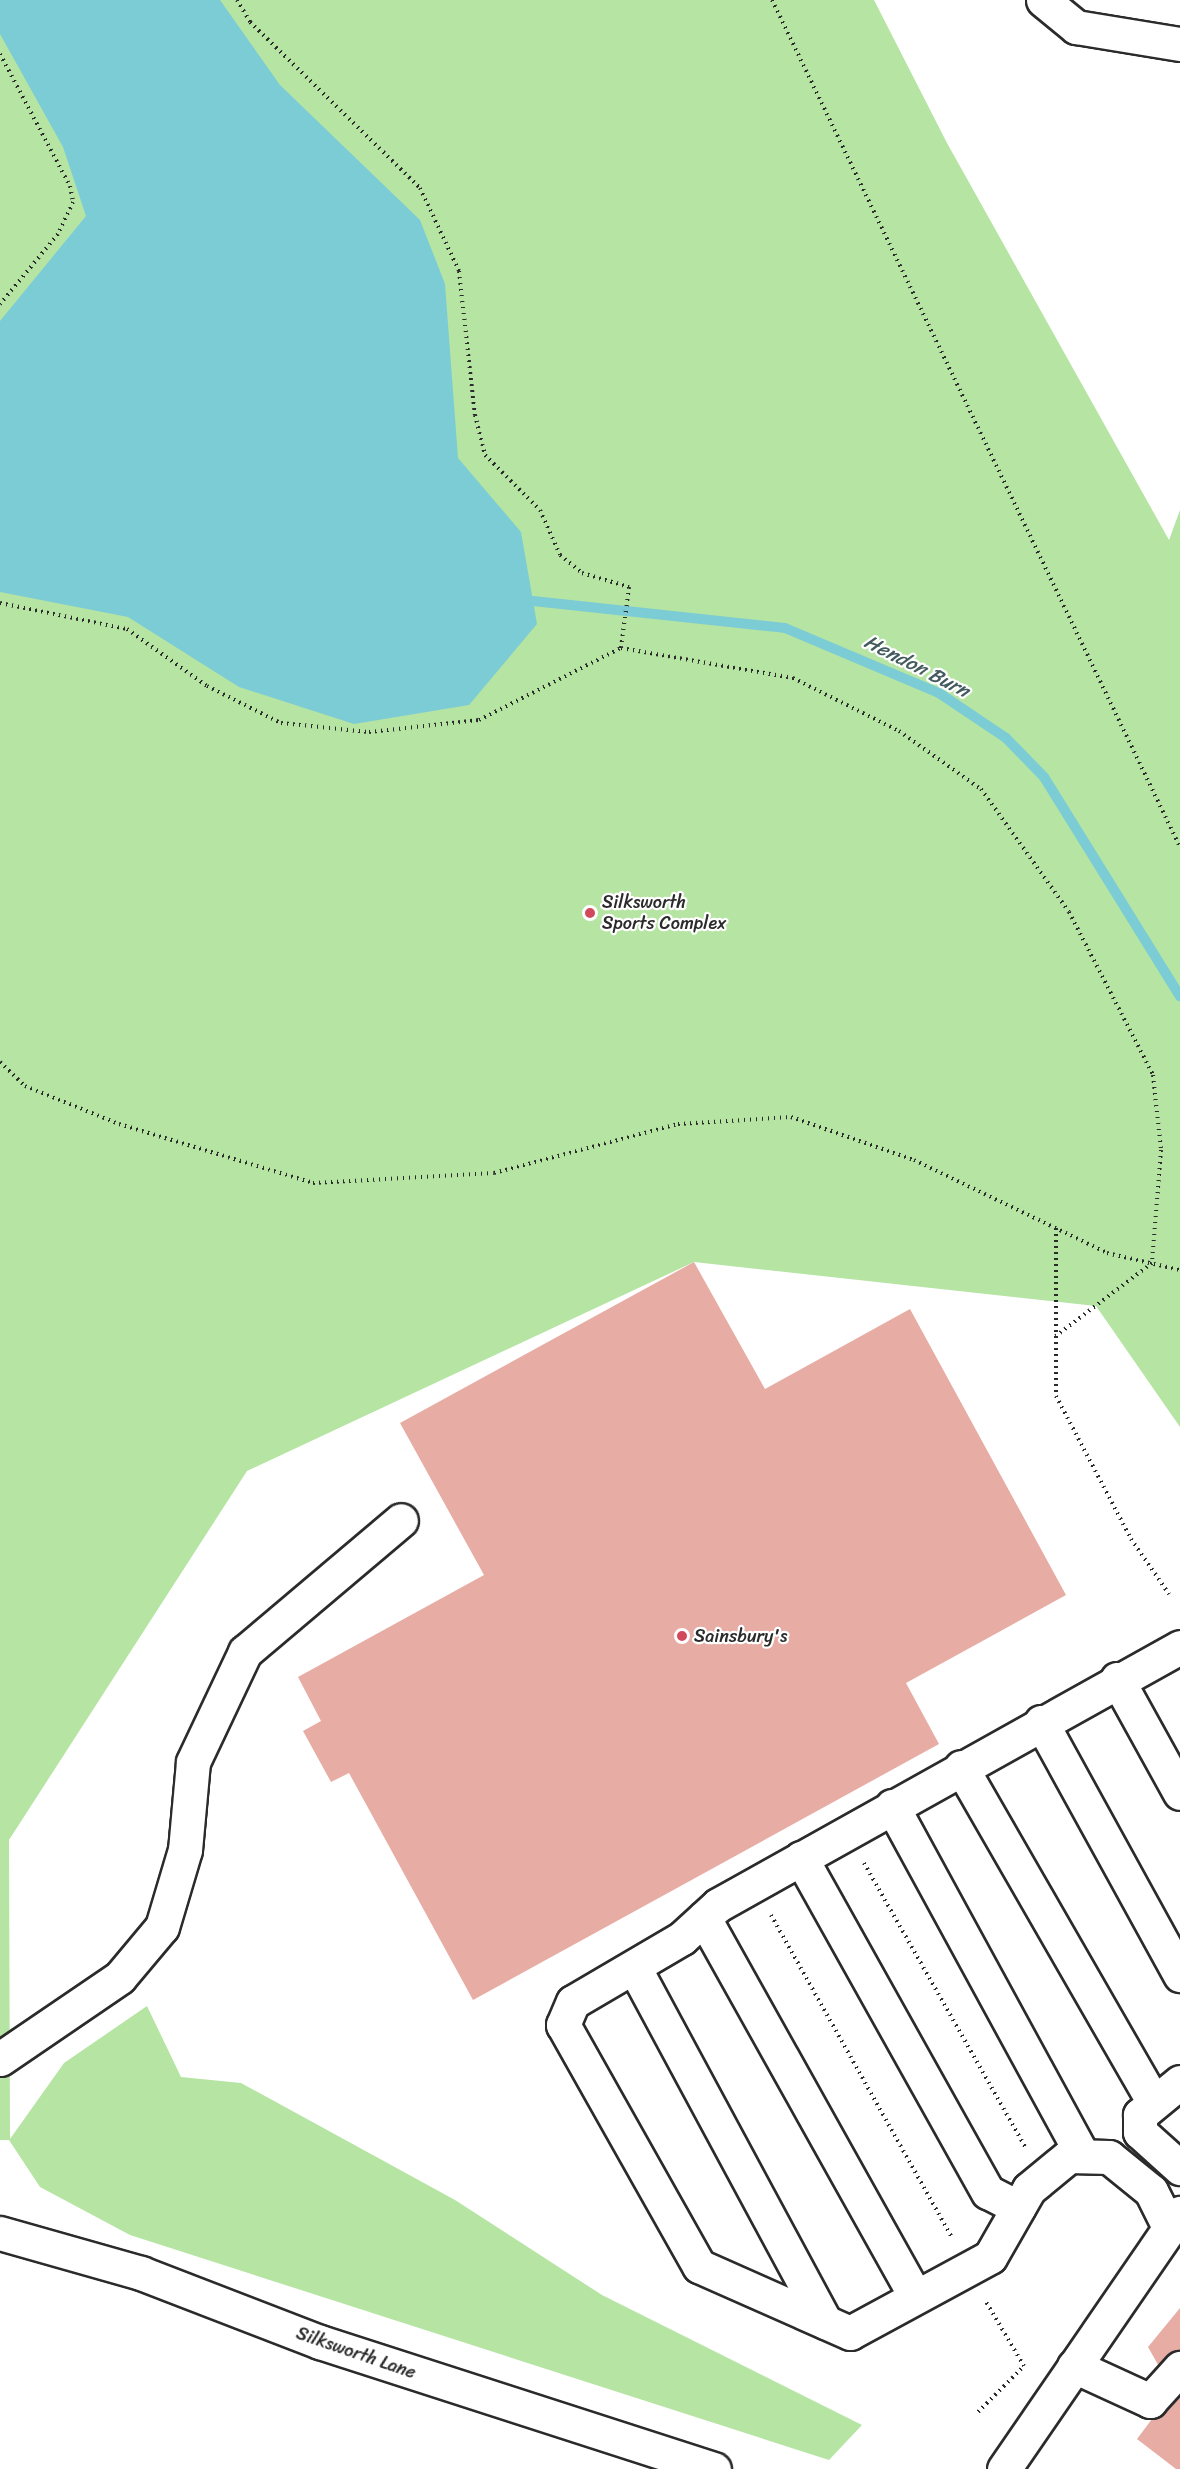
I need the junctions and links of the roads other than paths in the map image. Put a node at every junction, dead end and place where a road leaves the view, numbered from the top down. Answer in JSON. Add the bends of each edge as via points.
{"nodes":[{"id":1,"x":1042,"y":0,"type":"edge"},
{"id":2,"x":1180,"y":44,"type":"edge"},
{"id":3,"x":401,"y":1520,"type":"dead end"},
{"id":4,"x":1180,"y":1647,"type":"edge"},
{"id":5,"x":1117,"y":1679,"type":"junction"},
{"id":6,"x":1041,"y":1722,"type":"junction"},
{"id":7,"x":961,"y":1767,"type":"junction"},
{"id":8,"x":1180,"y":1793,"type":"edge"},
{"id":9,"x":892,"y":1806,"type":"junction"},
{"id":10,"x":801,"y":1858,"type":"junction"},
{"id":11,"x":704,"y":1918,"type":"junction"},
{"id":12,"x":633,"y":1967,"type":"junction"},
{"id":13,"x":1180,"y":1975,"type":"edge"},
{"id":14,"x":0,"y":2059,"type":"edge"},
{"id":15,"x":1180,"y":2082,"type":"edge"},
{"id":16,"x":1155,"y":2102,"type":"junction"},
{"id":17,"x":1095,"y":2156,"type":"junction"},
{"id":18,"x":1180,"y":2168,"type":"edge"},
{"id":19,"x":1018,"y":2207,"type":"junction"},
{"id":20,"x":1175,"y":2220,"type":"edge"},
{"id":21,"x":0,"y":2233,"type":"edge"},
{"id":22,"x":915,"y":2296,"type":"junction"},
{"id":23,"x":825,"y":2322,"type":"junction"},
{"id":24,"x":1074,"y":2367,"type":"junction"},
{"id":25,"x":1180,"y":2368,"type":"edge"},
{"id":26,"x":714,"y":2469,"type":"edge"},
{"id":27,"x":1004,"y":2469,"type":"edge"}],
"edges":[{"from":1,"to":2,"type":"street","via":[[1076,27]]},
{"from":3,"to":14,"type":"street","via":[[245,1652],[193,1762],[185,1850],[162,1927],[120,1977]]},
{"from":4,"to":5,"type":"street"},
{"from":5,"to":6,"type":"street"},
{"from":5,"to":8,"type":"street"},
{"from":6,"to":7,"type":"street"},
{"from":6,"to":13,"type":"street"},
{"from":7,"to":9,"type":"street"},
{"from":7,"to":16,"type":"street"},
{"from":9,"to":10,"type":"street"},
{"from":9,"to":17,"type":"street"},
{"from":10,"to":11,"type":"street"},
{"from":10,"to":19,"type":"street","via":[[988,2192]]},
{"from":11,"to":12,"type":"street"},
{"from":11,"to":22,"type":"street"},
{"from":12,"to":23,"type":"street"},
{"from":12,"to":23,"type":"street","via":[[573,2002],[563,2025],[699,2266]]},
{"from":15,"to":16,"type":"street"},
{"from":16,"to":18,"type":"street","via":[[1140,2115],[1140,2132]]},
{"from":17,"to":19,"type":"street","via":[[1069,2156],[1029,2189]]},
{"from":17,"to":20,"type":"street","via":[[1151,2191]]},
{"from":19,"to":22,"type":"street","via":[[990,2257]]},
{"from":20,"to":24,"type":"street"},
{"from":21,"to":26,"type":"street","name":"Silksworth Lane","via":[[141,2273],[320,2342]]},
{"from":22,"to":23,"type":"street","via":[[850,2333]]},
{"from":24,"to":25,"type":"street","via":[[1150,2401]]},
{"from":24,"to":27,"type":"street"}]}
